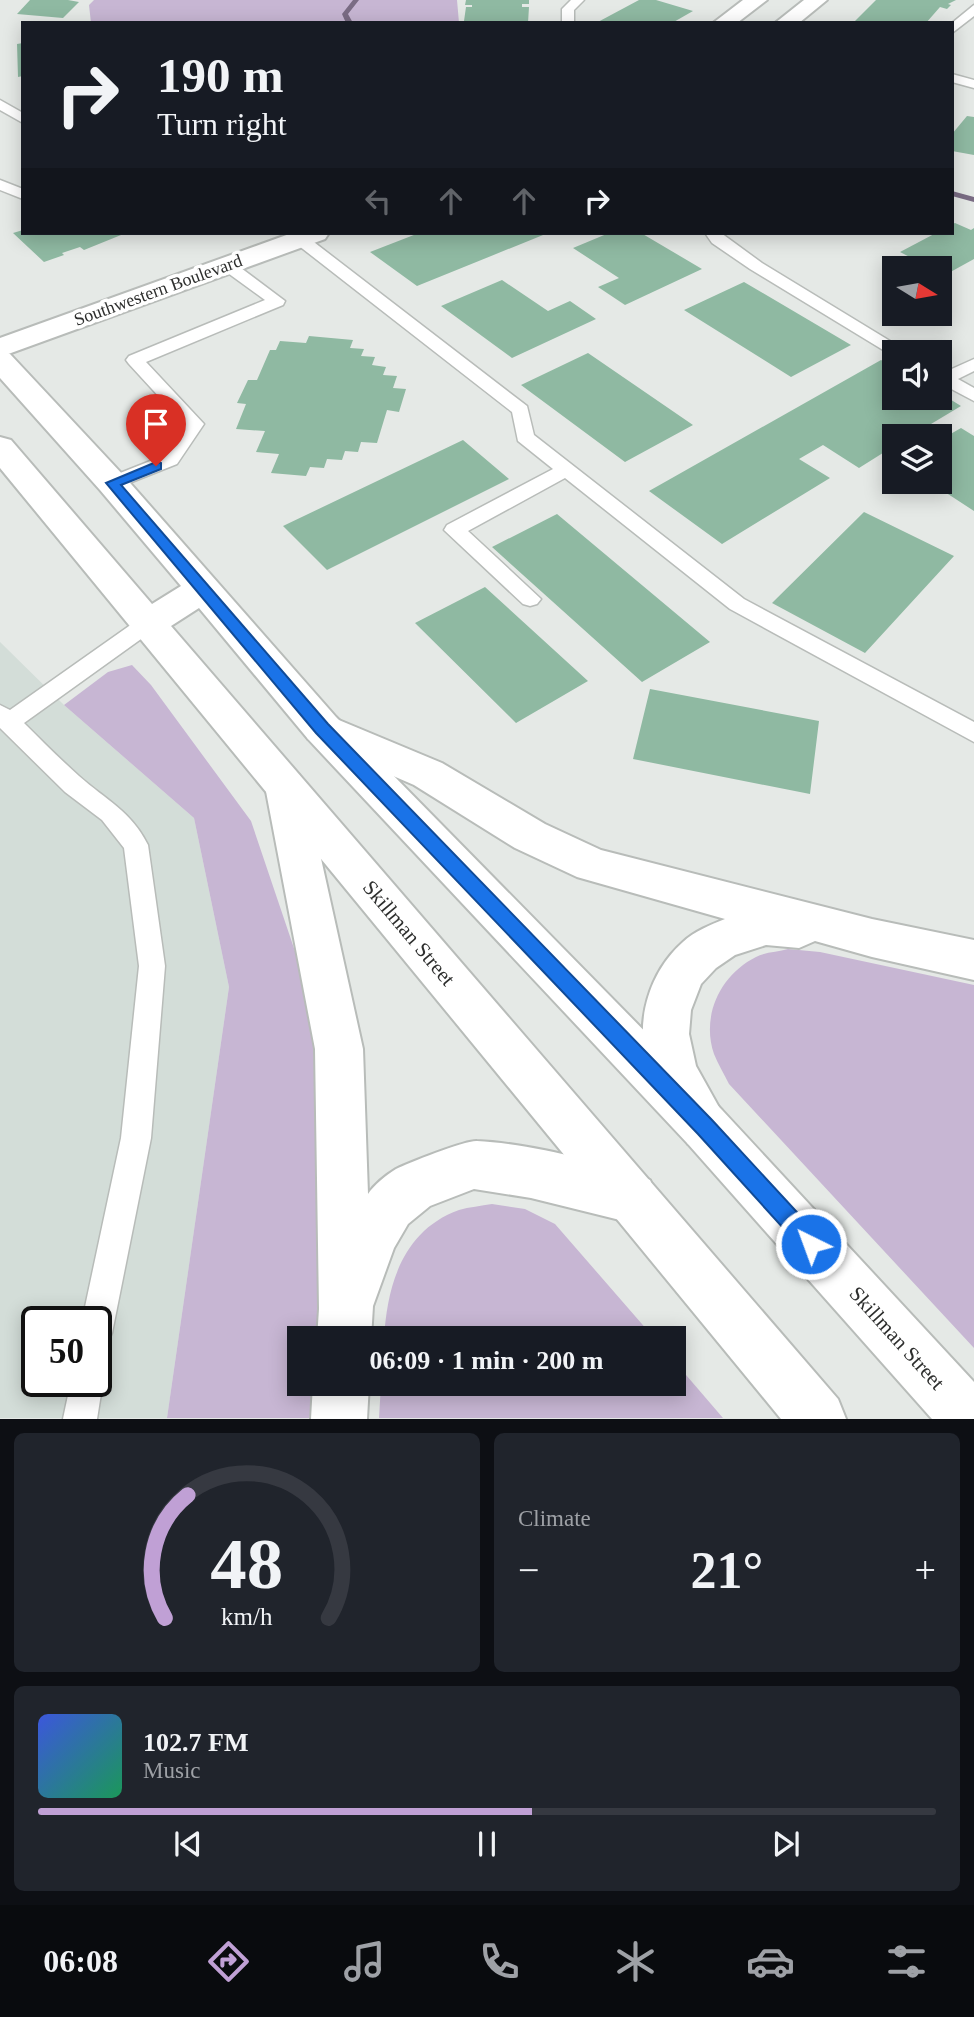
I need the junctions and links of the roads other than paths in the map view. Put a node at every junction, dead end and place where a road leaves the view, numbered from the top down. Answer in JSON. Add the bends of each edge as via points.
{"nodes":[{"id":1,"x":578,"y":0,"type":"edge"},
{"id":2,"x":757,"y":0,"type":"edge"},
{"id":3,"x":817,"y":0,"type":"edge"},
{"id":4,"x":974,"y":9,"type":"edge"},
{"id":5,"x":568,"y":21,"type":"edge"},
{"id":6,"x":726,"y":21,"type":"edge"},
{"id":7,"x":788,"y":21,"type":"edge"},
{"id":8,"x":954,"y":27,"type":"edge"},
{"id":9,"x":954,"y":79,"type":"edge"},
{"id":10,"x":974,"y":84,"type":"edge"},
{"id":11,"x":0,"y":104,"type":"edge"},
{"id":12,"x":19,"y":121,"type":"edge"},
{"id":13,"x":0,"y":184,"type":"edge"},
{"id":14,"x":21,"y":194,"type":"edge"},
{"id":15,"x":714,"y":235,"type":"edge"},
{"id":16,"x":308,"y":236,"type":"edge"},
{"id":17,"x":227,"y":265,"type":"junction"},
{"id":18,"x":96,"y":285,"type":"dead end"},
{"id":19,"x":0,"y":323,"type":"edge"},
{"id":20,"x":882,"y":341,"type":"edge"},
{"id":21,"x":0,"y":348,"type":"edge"},
{"id":22,"x":0,"y":360,"type":"edge"},
{"id":23,"x":974,"y":364,"type":"edge"},
{"id":24,"x":952,"y":374,"type":"edge"},
{"id":25,"x":952,"y":383,"type":"edge"},
{"id":26,"x":974,"y":396,"type":"edge"},
{"id":27,"x":3,"y":457,"type":"edge"},
{"id":28,"x":568,"y":469,"type":"junction"},
{"id":29,"x":113,"y":483,"type":"junction"},
{"id":30,"x":203,"y":589,"type":"junction"},
{"id":31,"x":530,"y":599,"type":"dead end"},
{"id":32,"x":148,"y":624,"type":"junction"},
{"id":33,"x":5,"y":718,"type":"edge"},
{"id":34,"x":322,"y":728,"type":"junction"},
{"id":35,"x":974,"y":733,"type":"edge"},
{"id":36,"x":285,"y":786,"type":"junction"},
{"id":37,"x":872,"y":938,"type":"junction"},
{"id":38,"x":974,"y":960,"type":"edge"},
{"id":39,"x":705,"y":1127,"type":"junction"},
{"id":40,"x":632,"y":1198,"type":"junction"},
{"id":41,"x":101,"y":1306,"type":"edge"},
{"id":42,"x":345,"y":1324,"type":"edge"},
{"id":43,"x":340,"y":1396,"type":"edge"},
{"id":44,"x":84,"y":1397,"type":"edge"},
{"id":45,"x":80,"y":1419,"type":"edge"},
{"id":46,"x":339,"y":1419,"type":"edge"},
{"id":47,"x":818,"y":1419,"type":"edge"},
{"id":48,"x":970,"y":1419,"type":"edge"}],
"edges":[{"from":1,"to":5,"type":"lane","via":[[568,9]]},
{"from":2,"to":6,"type":"main road"},
{"from":3,"to":7,"type":"main road"},
{"from":4,"to":8,"type":"lane"},
{"from":9,"to":10,"type":"lane"},
{"from":11,"to":12,"type":"lane"},
{"from":13,"to":14,"type":"lane"},
{"from":15,"to":20,"type":"lane","via":[[756,266]]},
{"from":16,"to":17,"type":"main road","name":"Southwestern Boulevard"},
{"from":16,"to":28,"type":"lane","via":[[521,410],[525,437]]},
{"from":17,"to":21,"type":"main road","name":"Southwestern Boulevard"},
{"from":17,"to":29,"type":"lane","via":[[277,301],[135,360],[195,424],[170,460]]},
{"from":18,"to":19,"type":"main road","name":"Southwestern Boulevard"},
{"from":22,"to":29,"type":"main road","name":"Skillman Street"},
{"from":23,"to":24,"type":"lane"},
{"from":25,"to":26,"type":"lane"},
{"from":27,"to":32,"type":"main road","name":"Skillman Street"},
{"from":28,"to":31,"type":"lane","via":[[454,530]]},
{"from":28,"to":35,"type":"lane","via":[[737,604]]},
{"from":29,"to":30,"type":"main road","name":"Skillman Street"},
{"from":30,"to":32,"type":"main road"},
{"from":30,"to":34,"type":"main road","name":"Skillman Street"},
{"from":32,"to":33,"type":"lane"},
{"from":32,"to":36,"type":"main road","name":"Skillman Street"},
{"from":33,"to":41,"type":"lane","via":[[73,785],[111,813],[136,845],[152,966],[136,1138]]},
{"from":34,"to":37,"type":"main road","via":[[428,774],[530,836],[592,865]]},
{"from":34,"to":39,"type":"main road","name":"Skillman Street"},
{"from":36,"to":40,"type":"main road","name":"Skillman Street"},
{"from":36,"to":42,"type":"main road","via":[[339,1049]]},
{"from":37,"to":38,"type":"main road"},
{"from":37,"to":39,"type":"main road","via":[[769,925],[722,937],[694,957],[673,988],[665,1026],[670,1062]]},
{"from":39,"to":48,"type":"main road","name":"Skillman Street"},
{"from":40,"to":42,"type":"main road","via":[[531,1173],[474,1165],[414,1188],[390,1206],[373,1235]]},
{"from":40,"to":47,"type":"main road","name":"Skillman Street"},
{"from":43,"to":46,"type":"main road"},
{"from":44,"to":45,"type":"lane"}]}
